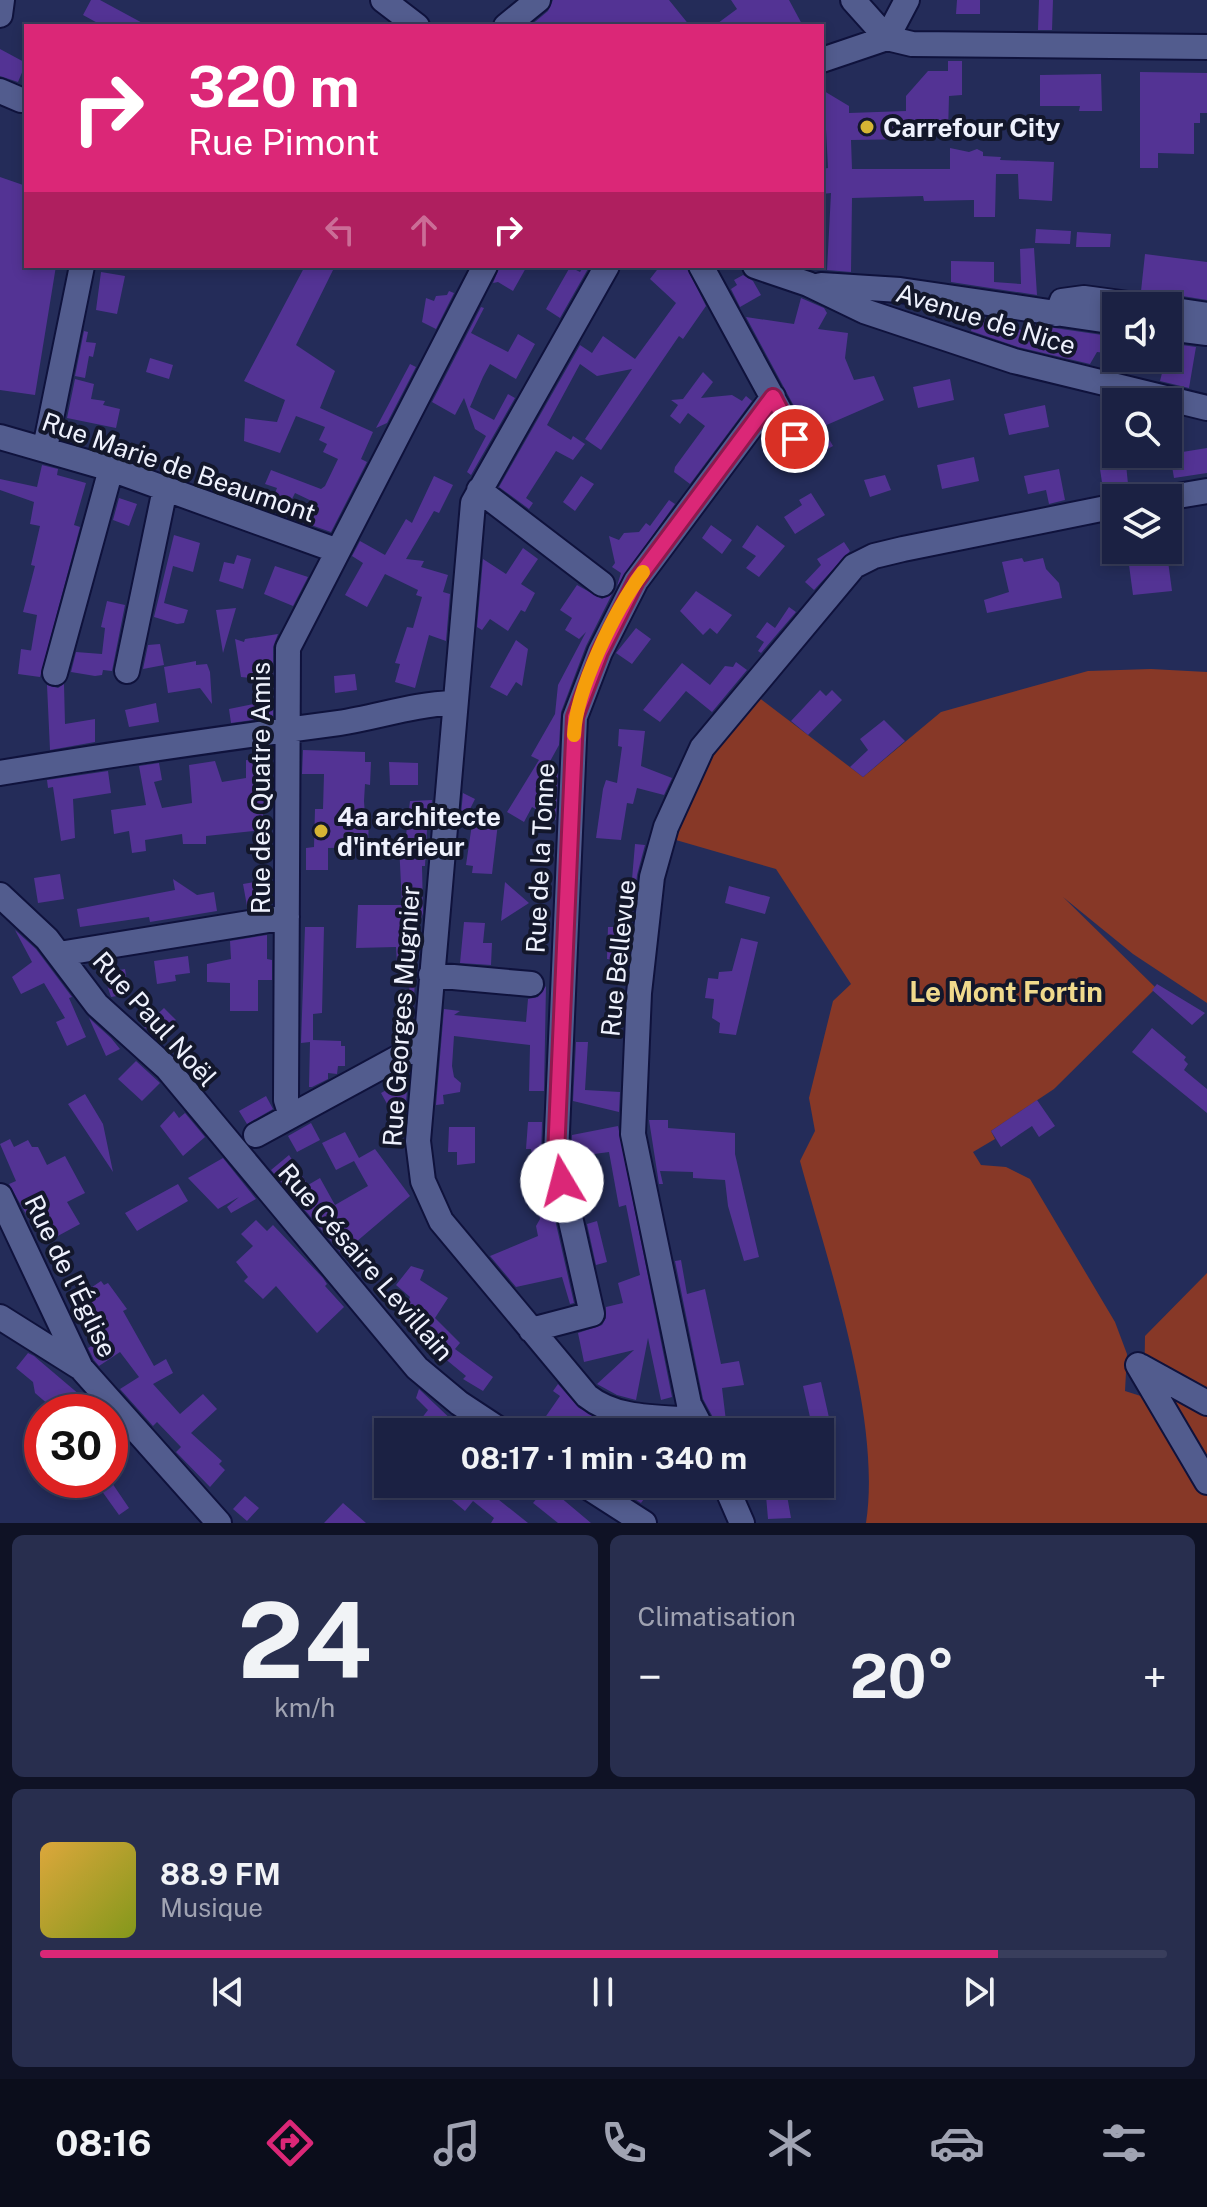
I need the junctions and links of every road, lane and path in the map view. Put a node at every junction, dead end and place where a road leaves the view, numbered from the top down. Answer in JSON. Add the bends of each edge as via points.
{"nodes":[{"id":1,"x":2,"y":0,"type":"edge"},
{"id":2,"x":383,"y":0,"type":"edge"},
{"id":3,"x":538,"y":0,"type":"edge"},
{"id":4,"x":853,"y":0,"type":"edge"},
{"id":5,"x":907,"y":0,"type":"edge"},
{"id":6,"x":0,"y":15,"type":"edge"},
{"id":7,"x":414,"y":24,"type":"edge"},
{"id":8,"x":508,"y":24,"type":"edge"},
{"id":9,"x":887,"y":38,"type":"junction"},
{"id":10,"x":1207,"y":47,"type":"edge"},
{"id":11,"x":824,"y":59,"type":"edge"},
{"id":12,"x":82,"y":268,"type":"edge"},
{"id":13,"x":484,"y":268,"type":"edge"},
{"id":14,"x":606,"y":268,"type":"edge"},
{"id":15,"x":702,"y":268,"type":"edge"},
{"id":16,"x":761,"y":268,"type":"edge"},
{"id":17,"x":808,"y":284,"type":"junction"},
{"id":18,"x":1102,"y":300,"type":"edge"},
{"id":19,"x":1182,"y":311,"type":"edge"},
{"id":20,"x":1057,"y":314,"type":"junction"},
{"id":21,"x":1207,"y":315,"type":"edge"},
{"id":22,"x":1102,"y":320,"type":"edge"},
{"id":23,"x":1182,"y":330,"type":"edge"},
{"id":24,"x":1207,"y":333,"type":"edge"},
{"id":25,"x":773,"y":397,"type":"junction"},
{"id":26,"x":1207,"y":408,"type":"edge"},
{"id":27,"x":0,"y":437,"type":"edge"},
{"id":28,"x":795,"y":439,"type":"dead end"},
{"id":29,"x":45,"y":448,"type":"junction"},
{"id":30,"x":111,"y":469,"type":"junction"},
{"id":31,"x":165,"y":489,"type":"junction"},
{"id":32,"x":479,"y":490,"type":"junction"},
{"id":33,"x":1207,"y":491,"type":"edge"},
{"id":34,"x":1182,"y":495,"type":"edge"},
{"id":35,"x":1102,"y":509,"type":"edge"},
{"id":36,"x":338,"y":551,"type":"junction"},
{"id":37,"x":602,"y":584,"type":"dead end"},
{"id":38,"x":127,"y":671,"type":"dead end"},
{"id":39,"x":55,"y":673,"type":"dead end"},
{"id":40,"x":453,"y":703,"type":"junction"},
{"id":41,"x":289,"y":727,"type":"junction"},
{"id":42,"x":0,"y":773,"type":"edge"},
{"id":43,"x":0,"y":895,"type":"edge"},
{"id":44,"x":287,"y":917,"type":"junction"},
{"id":45,"x":59,"y":954,"type":"junction"},
{"id":46,"x":431,"y":975,"type":"junction"},
{"id":47,"x":531,"y":984,"type":"dead end"},
{"id":48,"x":425,"y":1043,"type":"junction"},
{"id":49,"x":291,"y":1116,"type":"junction"},
{"id":50,"x":256,"y":1135,"type":"dead end"},
{"id":51,"x":232,"y":1150,"type":"joint"},
{"id":52,"x":0,"y":1196,"type":"edge"},
{"id":53,"x":0,"y":1317,"type":"edge"},
{"id":54,"x":531,"y":1330,"type":"junction"},
{"id":55,"x":81,"y":1368,"type":"junction"},
{"id":56,"x":1207,"y":1403,"type":"edge"},
{"id":57,"x":482,"y":1418,"type":"edge"},
{"id":58,"x":650,"y":1418,"type":"edge"},
{"id":59,"x":696,"y":1418,"type":"edge"},
{"id":60,"x":1207,"y":1482,"type":"edge"},
{"id":61,"x":605,"y":1498,"type":"edge"},
{"id":62,"x":731,"y":1498,"type":"edge"},
{"id":63,"x":219,"y":1523,"type":"edge"},
{"id":64,"x":644,"y":1523,"type":"edge"},
{"id":65,"x":742,"y":1523,"type":"edge"}],
"edges":[{"from":1,"to":6,"type":"street"},
{"from":2,"to":7,"type":"street"},
{"from":3,"to":8,"type":"street"},
{"from":4,"to":9,"type":"street"},
{"from":5,"to":9,"type":"street"},
{"from":9,"to":10,"type":"street","via":[[912,44]]},
{"from":9,"to":11,"type":"street"},
{"from":12,"to":29,"type":"street"},
{"from":13,"to":36,"type":"street","name":"Rue des Quatre Amis"},
{"from":14,"to":32,"type":"street","name":"Rue Georges Mugnier"},
{"from":15,"to":25,"type":"street"},
{"from":16,"to":17,"type":"street","name":"Avenue de Nice"},
{"from":17,"to":20,"type":"street","via":[[900,290]]},
{"from":17,"to":26,"type":"street","name":"Avenue de Nice","via":[[864,311],[1014,361]]},
{"from":18,"to":20,"type":"street","via":[[1062,301]]},
{"from":19,"to":21,"type":"street"},
{"from":20,"to":22,"type":"street"},
{"from":23,"to":24,"type":"street"},
{"from":25,"to":28,"type":"street"},
{"from":25,"to":54,"type":"street","name":"Rue de la Tonne","via":[[636,581],[575,717],[556,1155],[592,1314]]},
{"from":27,"to":29,"type":"street","name":"Rue Marie de Beaumont"},
{"from":29,"to":30,"type":"street","name":"Rue Marie de Beaumont"},
{"from":30,"to":31,"type":"street","name":"Rue Marie de Beaumont"},
{"from":30,"to":39,"type":"street"},
{"from":31,"to":36,"type":"street","name":"Rue Marie de Beaumont"},
{"from":31,"to":38,"type":"street"},
{"from":32,"to":37,"type":"street"},
{"from":32,"to":40,"type":"street","name":"Rue Georges Mugnier","via":[[473,503]]},
{"from":33,"to":34,"type":"street"},
{"from":35,"to":59,"type":"street","name":"Rue Bellevue","via":[[874,556],[854,566],[702,748],[666,827],[652,877],[639,993],[633,1134]]},
{"from":36,"to":41,"type":"street","name":"Rue des Quatre Amis","via":[[288,648]]},
{"from":40,"to":41,"type":"street"},
{"from":40,"to":46,"type":"street","name":"Rue Georges Mugnier"},
{"from":41,"to":42,"type":"street"},
{"from":41,"to":44,"type":"street","name":"Rue des Quatre Amis"},
{"from":43,"to":45,"type":"street","name":"Rue Paul Noël"},
{"from":44,"to":45,"type":"street"},
{"from":44,"to":49,"type":"street","name":"Rue des Quatre Amis","via":[[286,1100]]},
{"from":45,"to":51,"type":"street","name":"Rue Paul Noël","via":[[97,1005],[167,1068]]},
{"from":46,"to":47,"type":"street"},
{"from":46,"to":48,"type":"street","name":"Rue Georges Mugnier"},
{"from":48,"to":49,"type":"street"},
{"from":48,"to":54,"type":"street","name":"Rue Georges Mugnier","via":[[418,1141],[423,1181],[441,1221]]},
{"from":49,"to":50,"type":"street"},
{"from":51,"to":57,"type":"street","name":"Rue Césaire Levillain","via":[[417,1368]]},
{"from":52,"to":55,"type":"street","name":"Rue de l'Église"},
{"from":53,"to":55,"type":"street"},
{"from":54,"to":58,"type":"street","name":"Rue Georges Mugnier","via":[[598,1404]]},
{"from":55,"to":63,"type":"street","name":"Rue de l'Église"},
{"from":56,"to":60,"type":"street","via":[[1138,1365]]},
{"from":61,"to":64,"type":"street"},
{"from":62,"to":65,"type":"street"}]}
